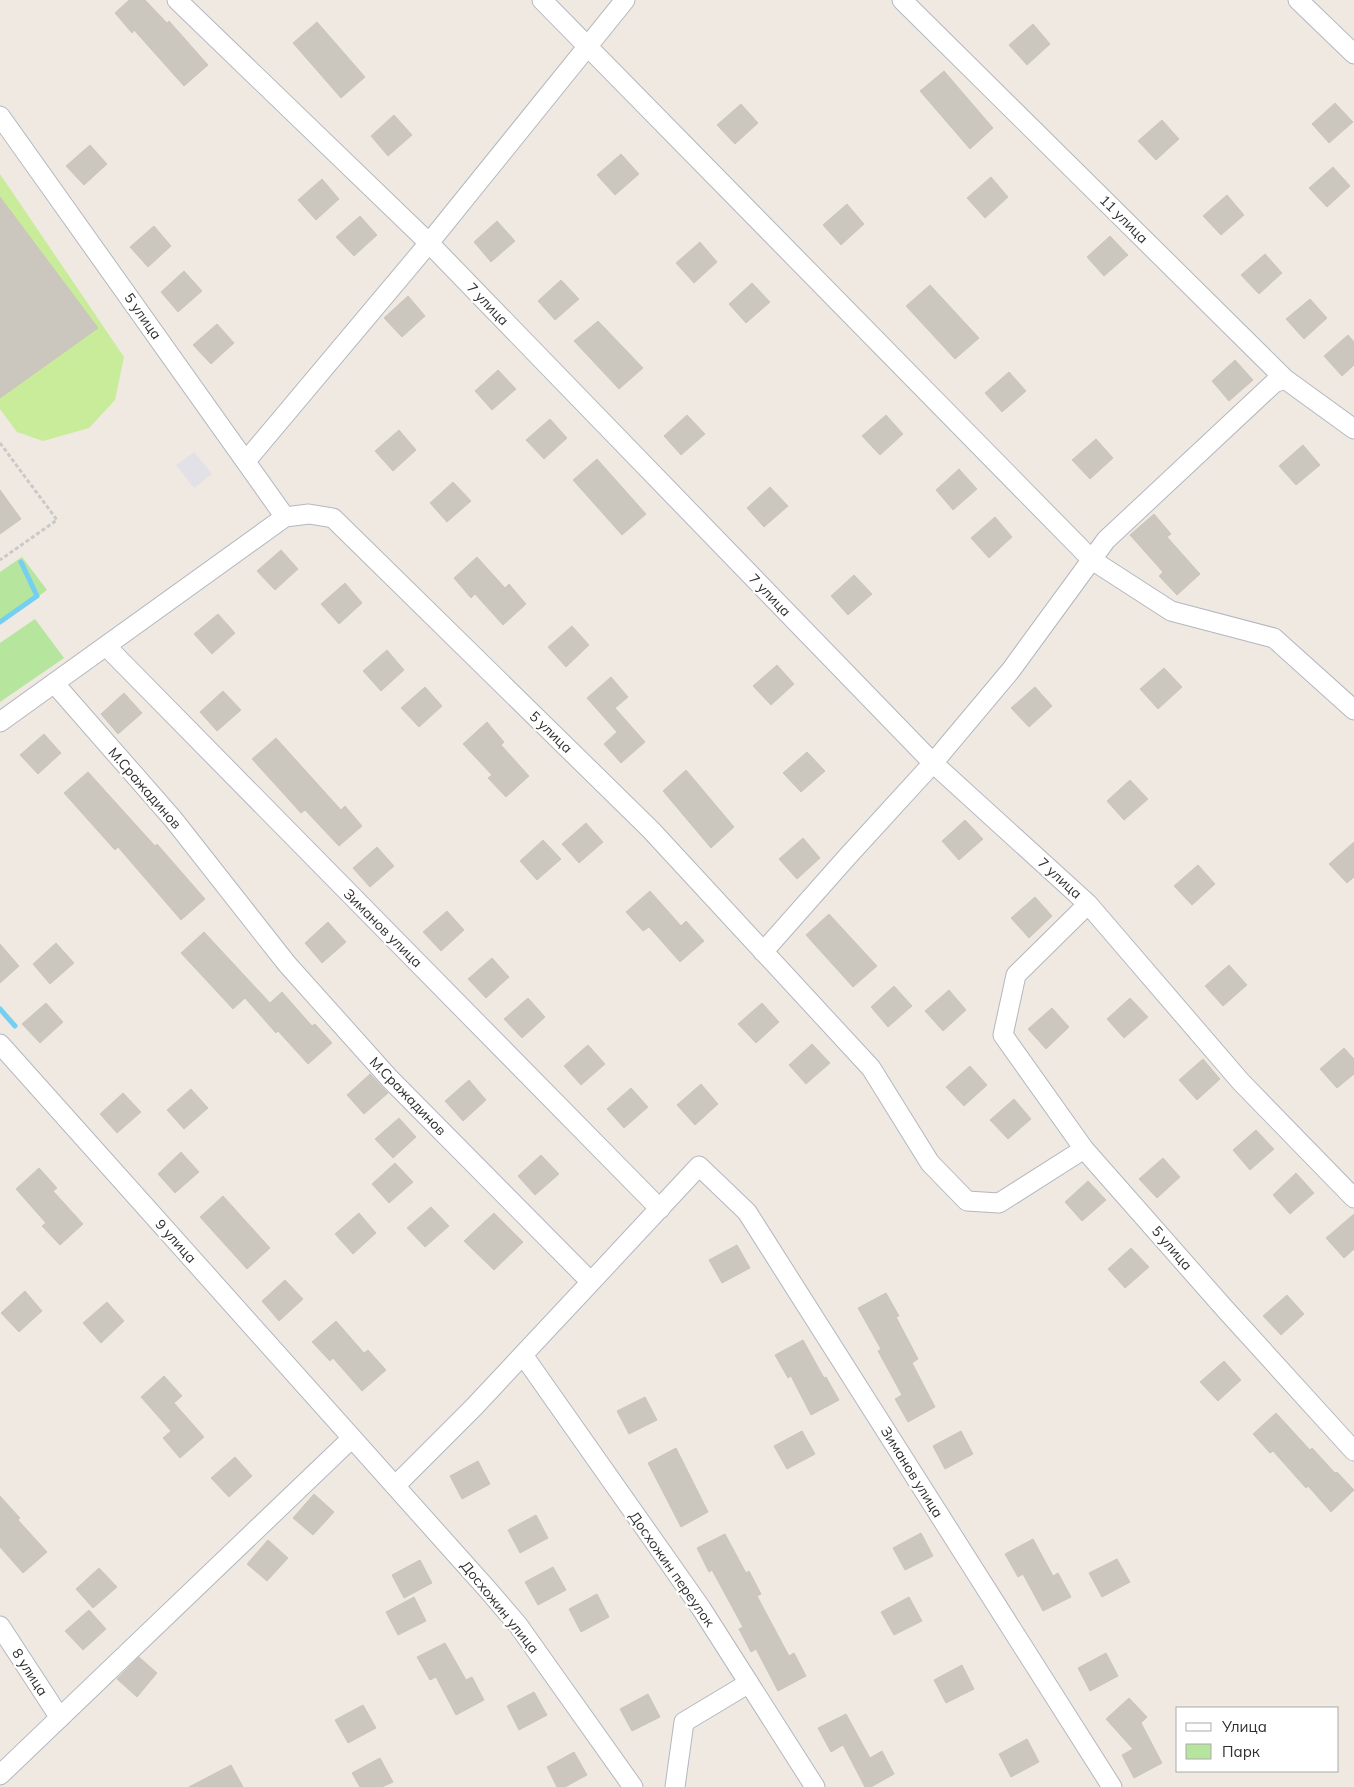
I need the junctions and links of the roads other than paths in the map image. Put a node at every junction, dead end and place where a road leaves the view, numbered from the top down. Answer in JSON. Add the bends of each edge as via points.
{"nodes":[{"id":1,"x":177,"y":0,"type":"edge"},
{"id":2,"x":542,"y":0,"type":"edge"},
{"id":3,"x":625,"y":0,"type":"edge"},
{"id":4,"x":902,"y":0,"type":"edge"},
{"id":5,"x":1298,"y":0,"type":"edge"},
{"id":6,"x":588,"y":46,"type":"junction"},
{"id":7,"x":1354,"y":54,"type":"edge"},
{"id":8,"x":0,"y":116,"type":"edge"},
{"id":9,"x":429,"y":244,"type":"junction"},
{"id":10,"x":1285,"y":379,"type":"junction"},
{"id":11,"x":1354,"y":429,"type":"edge"},
{"id":12,"x":246,"y":461,"type":"junction"},
{"id":13,"x":285,"y":517,"type":"junction"},
{"id":14,"x":1092,"y":560,"type":"junction"},
{"id":15,"x":106,"y":646,"type":"junction"},
{"id":16,"x":54,"y":684,"type":"junction"},
{"id":17,"x":1354,"y":710,"type":"edge"},
{"id":18,"x":0,"y":722,"type":"edge"},
{"id":19,"x":933,"y":762,"type":"junction"},
{"id":20,"x":1088,"y":904,"type":"junction"},
{"id":21,"x":764,"y":952,"type":"junction"},
{"id":22,"x":0,"y":1044,"type":"edge"},
{"id":23,"x":1084,"y":1148,"type":"junction"},
{"id":24,"x":1354,"y":1198,"type":"edge"},
{"id":25,"x":660,"y":1209,"type":"junction"},
{"id":26,"x":591,"y":1282,"type":"junction"},
{"id":27,"x":522,"y":1355,"type":"junction"},
{"id":28,"x":352,"y":1438,"type":"junction"},
{"id":29,"x":1354,"y":1451,"type":"edge"},
{"id":30,"x":396,"y":1486,"type":"junction"},
{"id":31,"x":0,"y":1626,"type":"edge"},
{"id":32,"x":749,"y":1683,"type":"junction"},
{"id":33,"x":60,"y":1718,"type":"junction"},
{"id":34,"x":0,"y":1775,"type":"edge"},
{"id":35,"x":633,"y":1787,"type":"edge"},
{"id":36,"x":674,"y":1787,"type":"edge"},
{"id":37,"x":815,"y":1787,"type":"edge"},
{"id":38,"x":1112,"y":1787,"type":"edge"}],
"edges":[{"from":1,"to":9,"type":"street","name":"7 улица"},
{"from":2,"to":6,"type":"street"},
{"from":3,"to":6,"type":"street"},
{"from":4,"to":10,"type":"street","name":"11 улица"},
{"from":5,"to":7,"type":"street"},
{"from":6,"to":9,"type":"street"},
{"from":6,"to":14,"type":"street"},
{"from":8,"to":12,"type":"street","name":"5 улица"},
{"from":9,"to":12,"type":"street"},
{"from":9,"to":19,"type":"street","name":"7 улица"},
{"from":10,"to":11,"type":"street","name":"11 улица"},
{"from":10,"to":14,"type":"street","via":[[1274,383],[1244,410],[1106,540]]},
{"from":12,"to":13,"type":"street","name":"5 улица"},
{"from":13,"to":15,"type":"street"},
{"from":13,"to":21,"type":"street","name":"5 улица","via":[[309,514],[333,518],[651,830]]},
{"from":14,"to":17,"type":"street","via":[[1171,611],[1274,638]]},
{"from":14,"to":19,"type":"street","via":[[1011,670]]},
{"from":15,"to":16,"type":"street"},
{"from":15,"to":25,"type":"street","name":"Зиманов улица"},
{"from":16,"to":18,"type":"street"},
{"from":16,"to":26,"type":"street","name":"М.Сражадинов","via":[[173,820],[287,964],[383,1072]]},
{"from":19,"to":20,"type":"street","name":"7 улица"},
{"from":19,"to":21,"type":"street"},
{"from":20,"to":23,"type":"street","name":"5 улица","via":[[1016,975],[1003,1034]]},
{"from":20,"to":24,"type":"street","name":"7 улица","via":[[1241,1082]]},
{"from":21,"to":23,"type":"street","name":"5 улица","via":[[870,1068],[930,1163],[967,1201],[999,1202]]},
{"from":22,"to":28,"type":"street","name":"9 улица"},
{"from":23,"to":29,"type":"street","name":"5 улица"},
{"from":25,"to":26,"type":"street"},
{"from":25,"to":38,"type":"street","name":"Зиманов улица","via":[[699,1166],[747,1212]]},
{"from":26,"to":27,"type":"street"},
{"from":27,"to":30,"type":"street"},
{"from":27,"to":32,"type":"street","name":"Досхожин переулок","via":[[701,1608]]},
{"from":28,"to":30,"type":"street","name":"Досхожин улица"},
{"from":28,"to":33,"type":"street"},
{"from":30,"to":35,"type":"street","name":"Досхожин улица","via":[[518,1625]]},
{"from":31,"to":33,"type":"street","name":"8 улица"},
{"from":32,"to":36,"type":"street","via":[[684,1722]]},
{"from":32,"to":37,"type":"street","name":"Досхожин переулок"},
{"from":33,"to":34,"type":"street"}]}
